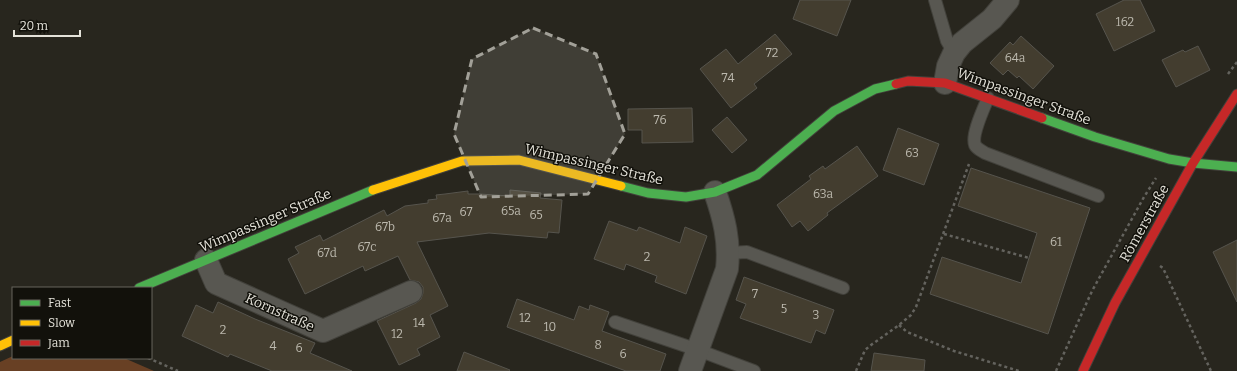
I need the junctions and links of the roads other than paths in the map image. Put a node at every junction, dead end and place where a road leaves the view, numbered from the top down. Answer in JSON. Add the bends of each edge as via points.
{"nodes":[{"id":1,"x":935,"y":0,"type":"edge"},
{"id":2,"x":1008,"y":0,"type":"edge"},
{"id":3,"x":954,"y":53,"type":"junction"},
{"id":4,"x":945,"y":83,"type":"junction"},
{"id":5,"x":1237,"y":94,"type":"edge"},
{"id":6,"x":988,"y":98,"type":"junction"},
{"id":7,"x":1193,"y":163,"type":"junction"},
{"id":8,"x":1237,"y":167,"type":"edge"},
{"id":9,"x":715,"y":192,"type":"junction"},
{"id":10,"x":1098,"y":196,"type":"dead end"},
{"id":11,"x":729,"y":252,"type":"junction"},
{"id":12,"x":206,"y":260,"type":"junction"},
{"id":13,"x":141,"y":287,"type":"edge"},
{"id":14,"x":843,"y":288,"type":"dead end"},
{"id":15,"x":411,"y":292,"type":"dead end"},
{"id":16,"x":616,"y":322,"type":"dead end"},
{"id":17,"x":12,"y":340,"type":"edge"},
{"id":18,"x":0,"y":346,"type":"edge"},
{"id":19,"x":698,"y":350,"type":"junction"},
{"id":20,"x":690,"y":371,"type":"edge"},
{"id":21,"x":754,"y":371,"type":"edge"},
{"id":22,"x":1084,"y":371,"type":"edge"}],
"edges":[{"from":1,"to":3,"type":"lane","via":[[947,41]]},
{"from":2,"to":3,"type":"street"},
{"from":3,"to":4,"type":"street","via":[[948,66]]},
{"from":4,"to":6,"type":"street","name":"Wimpassinger Straße"},
{"from":4,"to":9,"type":"street","name":"Wimpassinger Straße","via":[[908,81],[875,89],[834,111],[757,174]]},
{"from":5,"to":7,"type":"street","name":"Römerstraße"},
{"from":6,"to":7,"type":"street","name":"Wimpassinger Straße","via":[[1095,137],[1169,159]]},
{"from":6,"to":10,"type":"lane","via":[[974,135],[976,147],[985,153]]},
{"from":7,"to":8,"type":"street","name":"Wimpassinger Straße"},
{"from":7,"to":22,"type":"street","name":"Römerstraße","via":[[1115,303]]},
{"from":9,"to":11,"type":"street","via":[[725,225]]},
{"from":9,"to":12,"type":"street","name":"Wimpassinger Straße","via":[[686,197],[648,193],[519,160],[462,160],[370,191]]},
{"from":11,"to":14,"type":"lane","via":[[747,252]]},
{"from":11,"to":19,"type":"street","via":[[727,269]]},
{"from":12,"to":13,"type":"street","name":"Wimpassinger Straße"},
{"from":12,"to":15,"type":"street","name":"Kornstraße","via":[[216,283],[323,331]]},
{"from":16,"to":19,"type":"lane"},
{"from":17,"to":18,"type":"street"},
{"from":19,"to":20,"type":"street"},
{"from":19,"to":21,"type":"lane"}]}
